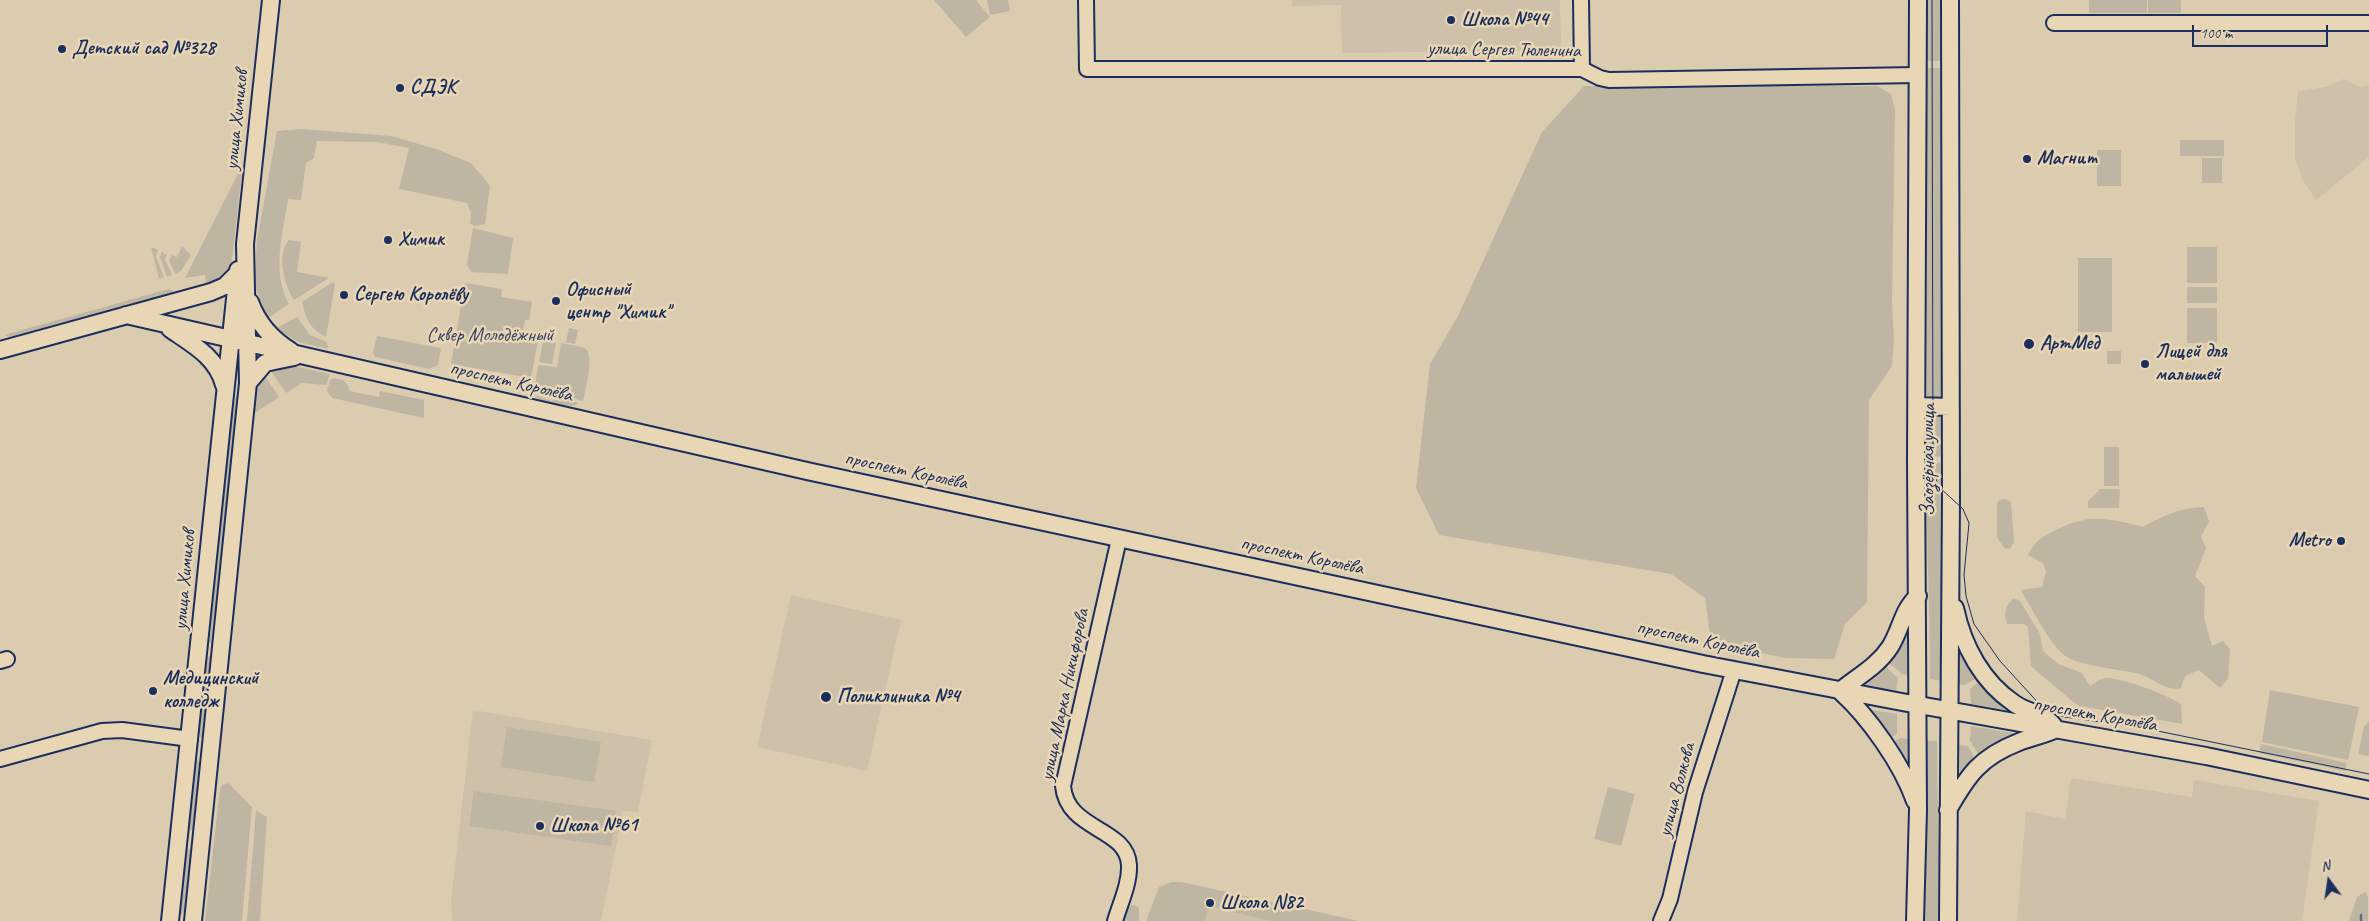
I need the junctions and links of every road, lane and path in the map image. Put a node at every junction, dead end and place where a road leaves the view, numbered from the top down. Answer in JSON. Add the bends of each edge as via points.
{"nodes":[{"id":1,"x":271,"y":0,"type":"edge"},
{"id":2,"x":1086,"y":0,"type":"edge"},
{"id":3,"x":1581,"y":0,"type":"edge"},
{"id":4,"x":1918,"y":0,"type":"edge"},
{"id":5,"x":1950,"y":0,"type":"edge"},
{"id":6,"x":2054,"y":23,"type":"dead end"},
{"id":7,"x":2369,"y":23,"type":"edge"},
{"id":8,"x":1582,"y":69,"type":"junction"},
{"id":9,"x":1918,"y":75,"type":"junction"},
{"id":10,"x":245,"y":244,"type":"junction"},
{"id":11,"x":237,"y":274,"type":"junction"},
{"id":12,"x":246,"y":291,"type":"junction"},
{"id":13,"x":126,"y":315,"type":"junction"},
{"id":14,"x":162,"y":323,"type":"junction"},
{"id":15,"x":231,"y":339,"type":"junction"},
{"id":16,"x":248,"y":344,"type":"junction"},
{"id":17,"x":0,"y":350,"type":"edge"},
{"id":18,"x":301,"y":356,"type":"junction"},
{"id":19,"x":248,"y":383,"type":"junction"},
{"id":20,"x":225,"y":392,"type":"junction"},
{"id":21,"x":1917,"y":406,"type":"junction"},
{"id":22,"x":1950,"y":407,"type":"junction"},
{"id":23,"x":1119,"y":539,"type":"junction"},
{"id":24,"x":1949,"y":587,"type":"junction"},
{"id":25,"x":1918,"y":596,"type":"junction"},
{"id":26,"x":200,"y":645,"type":"junction"},
{"id":27,"x":222,"y":647,"type":"junction"},
{"id":28,"x":1734,"y":670,"type":"junction"},
{"id":29,"x":1840,"y":691,"type":"junction"},
{"id":30,"x":1918,"y":705,"type":"junction"},
{"id":31,"x":1948,"y":710,"type":"junction"},
{"id":32,"x":2056,"y":729,"type":"junction"},
{"id":33,"x":190,"y":739,"type":"junction"},
{"id":34,"x":212,"y":742,"type":"junction"},
{"id":35,"x":0,"y":759,"type":"edge"},
{"id":36,"x":2369,"y":790,"type":"edge"},
{"id":37,"x":1918,"y":810,"type":"junction"},
{"id":38,"x":1948,"y":810,"type":"junction"},
{"id":39,"x":180,"y":836,"type":"junction"},
{"id":40,"x":202,"y":838,"type":"junction"},
{"id":41,"x":170,"y":921,"type":"edge"},
{"id":42,"x":193,"y":921,"type":"edge"},
{"id":43,"x":1115,"y":921,"type":"edge"},
{"id":44,"x":1661,"y":921,"type":"edge"},
{"id":45,"x":1915,"y":921,"type":"edge"},
{"id":46,"x":1948,"y":921,"type":"edge"}],
"edges":[{"from":1,"to":10,"type":"main road","name":"улица Химиков"},
{"from":2,"to":8,"type":"street","name":"улица Сергея Тюленина","via":[[1087,69]]},
{"from":3,"to":8,"type":"street"},
{"from":4,"to":9,"type":"main road","name":"Заозёрная улица"},
{"from":5,"to":22,"type":"main road","name":"Заозёрная улица"},
{"from":6,"to":7,"type":"street"},
{"from":8,"to":9,"type":"street","name":"улица Сергея Тюленина","via":[[1609,80]]},
{"from":9,"to":21,"type":"main road","name":"Заозёрная улица"},
{"from":10,"to":11,"type":"main road","name":"улица Химиков"},
{"from":10,"to":12,"type":"main road","name":"улица Химиков"},
{"from":11,"to":13,"type":"main road","via":[[225,286],[211,292]]},
{"from":11,"to":15,"type":"main road","name":"улица Химиков"},
{"from":12,"to":16,"type":"main road","name":"улица Химиков"},
{"from":12,"to":18,"type":"main road","via":[[260,324],[278,342]]},
{"from":13,"to":14,"type":"main road","name":"проспект Королёва"},
{"from":13,"to":17,"type":"main road"},
{"from":14,"to":15,"type":"main road","name":"проспект Королёва"},
{"from":14,"to":20,"type":"main road","via":[[209,357],[221,374]]},
{"from":15,"to":16,"type":"main road","name":"проспект Королёва"},
{"from":15,"to":20,"type":"main road","name":"улица Химиков"},
{"from":16,"to":18,"type":"main road","name":"проспект Королёва"},
{"from":16,"to":19,"type":"main road","name":"улица Химиков"},
{"from":18,"to":19,"type":"main road","via":[[265,363]]},
{"from":18,"to":23,"type":"main road","name":"проспект Королёва"},
{"from":19,"to":27,"type":"main road","name":"улица Химиков"},
{"from":20,"to":26,"type":"main road","name":"улица Химиков"},
{"from":21,"to":22,"type":"main road"},
{"from":21,"to":25,"type":"main road","name":"Заозёрная улица"},
{"from":22,"to":24,"type":"main road","name":"Заозёрная улица"},
{"from":23,"to":28,"type":"main road","name":"проспект Королёва"},
{"from":23,"to":43,"type":"street","name":"улица Марка Никифорова","via":[[1064,786],[1072,810],[1080,819],[1110,836],[1129,862]]},
{"from":24,"to":31,"type":"main road","name":"Заозёрная улица"},
{"from":24,"to":32,"type":"main road","via":[[1962,634],[1984,674],[2016,704],[2048,718]]},
{"from":25,"to":29,"type":"main road","via":[[1907,605],[1898,634],[1889,649],[1871,669]]},
{"from":25,"to":30,"type":"main road","name":"Заозёрная улица"},
{"from":26,"to":27,"type":"main road"},
{"from":26,"to":33,"type":"main road","name":"улица Химиков"},
{"from":27,"to":34,"type":"main road","name":"улица Химиков"},
{"from":28,"to":29,"type":"main road","name":"проспект Королёва"},
{"from":28,"to":44,"type":"street","name":"улица Волкова","via":[[1702,768],[1670,899]]},
{"from":29,"to":30,"type":"main road","name":"проспект Королёва"},
{"from":29,"to":37,"type":"main road","via":[[1854,704],[1884,745],[1906,780]]},
{"from":30,"to":31,"type":"main road","name":"проспект Королёва"},
{"from":30,"to":37,"type":"main road","name":"Заозёрная улица"},
{"from":31,"to":32,"type":"main road","name":"проспект Королёва"},
{"from":31,"to":38,"type":"main road","name":"Заозёрная улица"},
{"from":32,"to":36,"type":"main road","name":"проспект Королёва"},
{"from":32,"to":38,"type":"main road","via":[[2008,747],[1982,761]]},
{"from":33,"to":34,"type":"main road"},
{"from":33,"to":35,"type":"street","via":[[122,730],[102,731]]},
{"from":33,"to":39,"type":"main road","name":"улица Химиков"},
{"from":34,"to":40,"type":"main road","name":"улица Химиков"},
{"from":37,"to":45,"type":"main road","name":"Заозёрная улица"},
{"from":38,"to":46,"type":"main road","name":"Заозёрная улица"},
{"from":39,"to":40,"type":"main road"},
{"from":39,"to":41,"type":"main road","name":"улица Химиков"},
{"from":40,"to":42,"type":"main road","name":"улица Химиков"}]}
